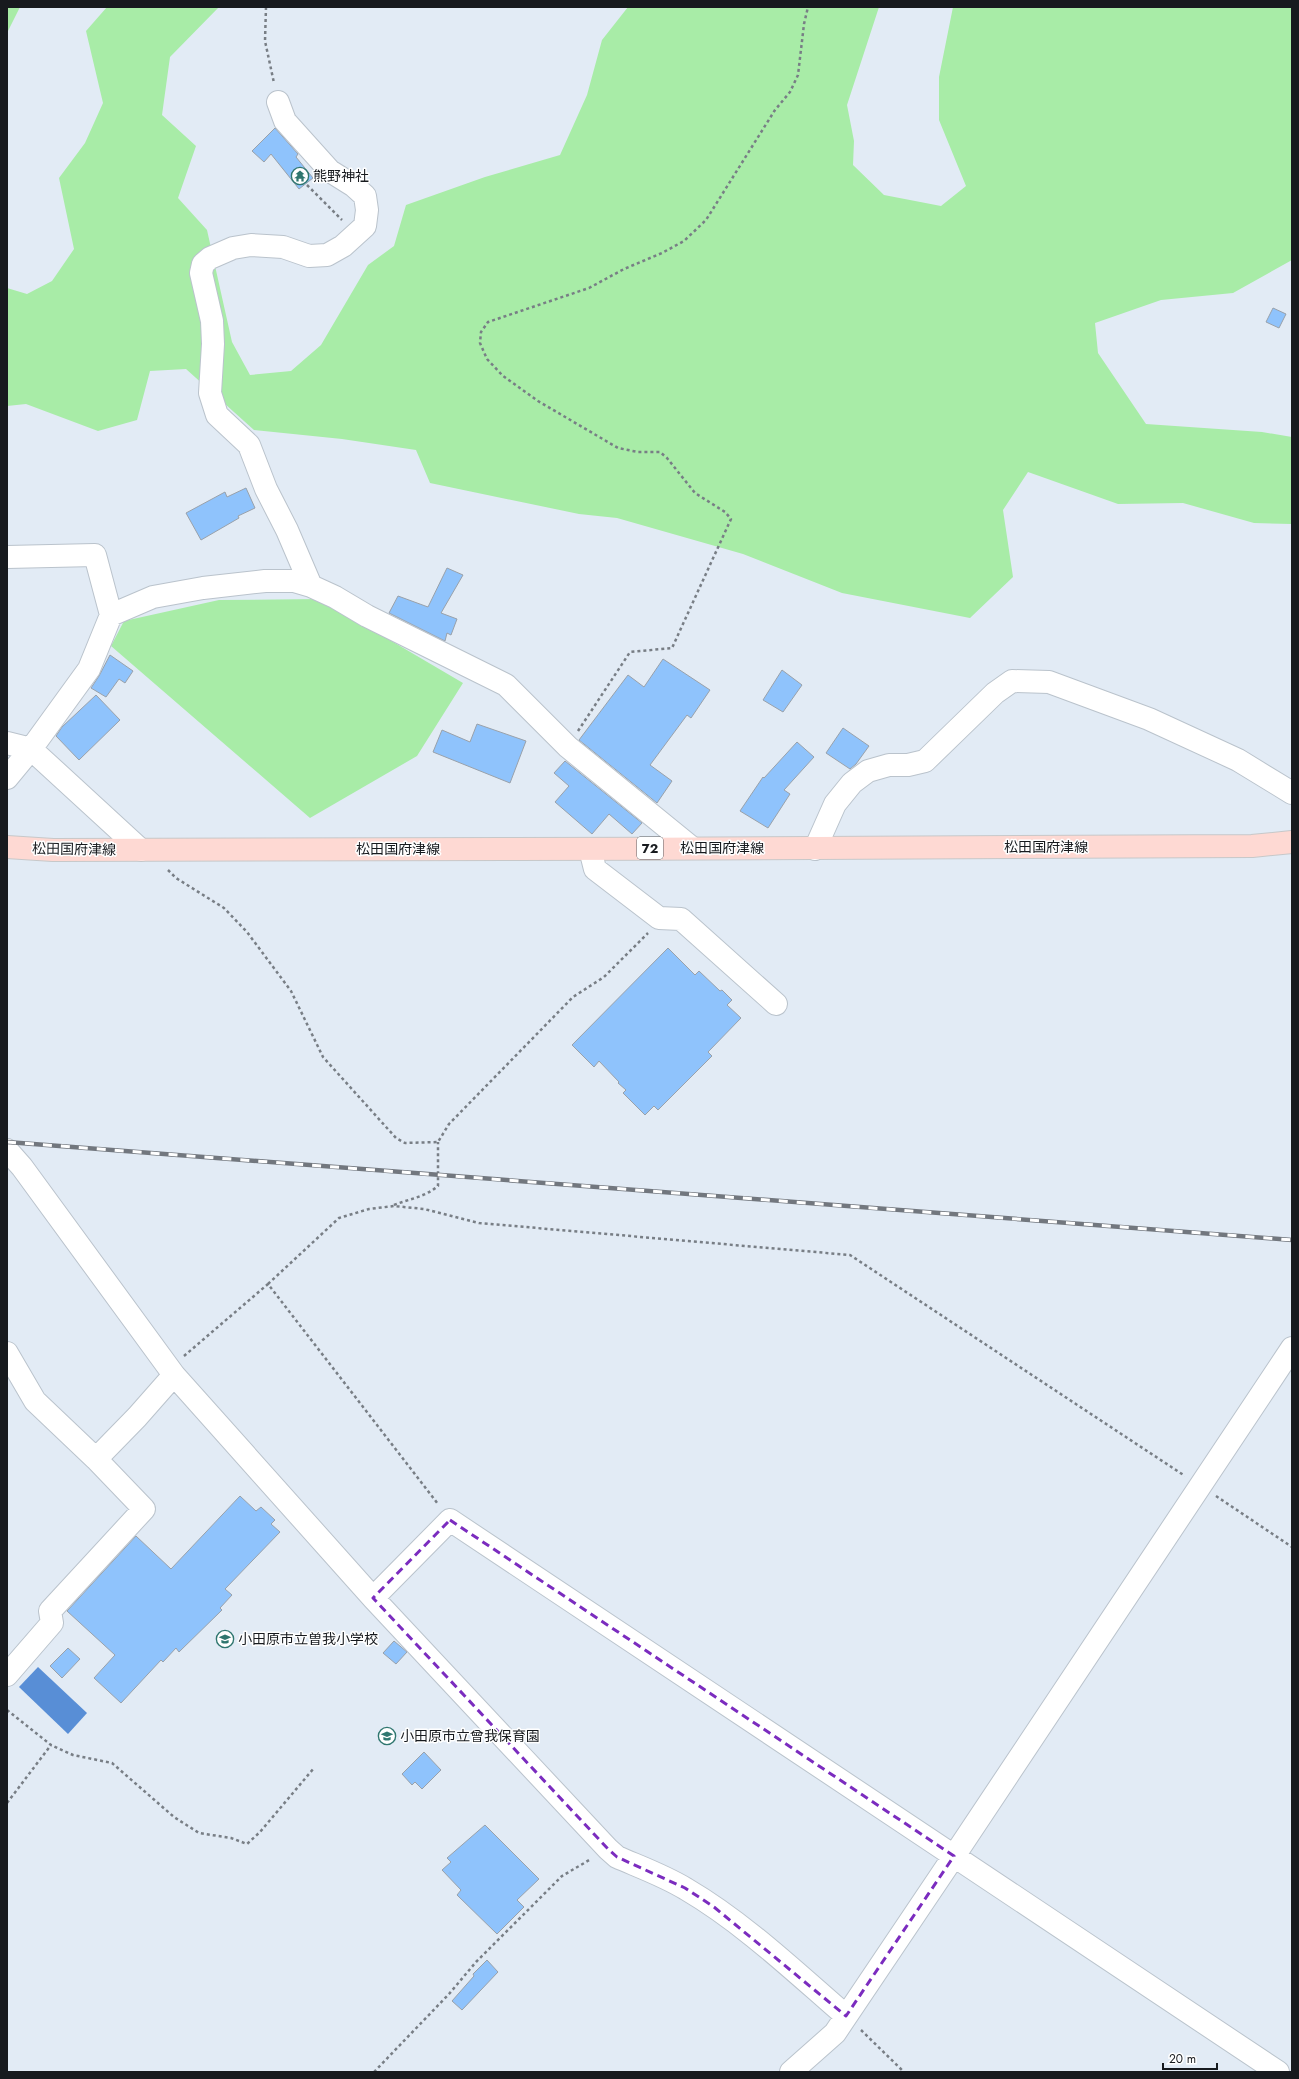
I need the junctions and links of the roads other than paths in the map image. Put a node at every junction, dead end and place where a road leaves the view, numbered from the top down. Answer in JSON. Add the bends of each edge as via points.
{"nodes":[{"id":1,"x":278,"y":102,"type":"road end"},
{"id":2,"x":7,"y":557,"type":"edge"},
{"id":3,"x":311,"y":586,"type":"junction"},
{"id":4,"x":111,"y":615,"type":"junction"},
{"id":5,"x":7,"y":743,"type":"edge"},
{"id":6,"x":31,"y":749,"type":"junction"},
{"id":7,"x":7,"y":778,"type":"edge"},
{"id":8,"x":1292,"y":793,"type":"edge"},
{"id":9,"x":1292,"y":842,"type":"edge"},
{"id":10,"x":7,"y":847,"type":"edge"},
{"id":11,"x":691,"y":848,"type":"junction"},
{"id":12,"x":590,"y":849,"type":"junction"},
{"id":13,"x":815,"y":849,"type":"junction"},
{"id":14,"x":147,"y":850,"type":"junction"},
{"id":15,"x":776,"y":1004,"type":"dead end"},
{"id":16,"x":7,"y":1150,"type":"edge"},
{"id":17,"x":1292,"y":1348,"type":"edge"},
{"id":18,"x":7,"y":1353,"type":"edge"},
{"id":19,"x":172,"y":1371,"type":"junction"},
{"id":20,"x":96,"y":1459,"type":"junction"},
{"id":21,"x":373,"y":1598,"type":"junction"},
{"id":22,"x":7,"y":1675,"type":"edge"},
{"id":23,"x":954,"y":1856,"type":"junction"},
{"id":24,"x":846,"y":2016,"type":"junction"},
{"id":25,"x":791,"y":2072,"type":"edge"},
{"id":26,"x":1278,"y":2072,"type":"edge"}],
"edges":[{"from":1,"to":3,"type":"street","via":[[285,121],[330,171],[365,196],[365,226],[344,246],[327,255],[309,256],[283,247],[251,245],[233,248],[210,258],[203,264],[201,273],[212,321],[210,393],[217,415],[249,444],[266,489]]},
{"from":2,"to":4,"type":"street","via":[[95,555]]},
{"from":3,"to":4,"type":"street","via":[[294,581],[265,580],[203,588],[153,597]]},
{"from":3,"to":11,"type":"street","via":[[506,685],[568,747]]},
{"from":4,"to":6,"type":"street","via":[[89,668]]},
{"from":5,"to":6,"type":"street"},
{"from":6,"to":7,"type":"street"},
{"from":6,"to":14,"type":"street"},
{"from":8,"to":13,"type":"street","via":[[1238,760],[1149,719],[1049,682],[1012,681],[995,693],[925,761],[908,765],[889,765],[868,771],[852,783],[835,804]]},
{"from":9,"to":13,"type":"main road","name":"松田国府津線","number":"72","via":[[1252,846]]},
{"from":10,"to":14,"type":"main road","name":"松田国府津線","number":"72","via":[[53,850]]},
{"from":11,"to":12,"type":"main road","name":"松田国府津線","number":"72"},
{"from":11,"to":13,"type":"main road","name":"松田国府津線","number":"72"},
{"from":12,"to":14,"type":"main road","name":"松田国府津線","number":"72"},
{"from":12,"to":15,"type":"street","via":[[595,869],[659,918],[681,919]]},
{"from":16,"to":19,"type":"street"},
{"from":17,"to":23,"type":"street"},
{"from":18,"to":20,"type":"street","via":[[35,1402]]},
{"from":19,"to":20,"type":"street","via":[[137,1417]]},
{"from":19,"to":21,"type":"street"},
{"from":20,"to":22,"type":"street","via":[[144,1509],[50,1611],[52,1623]]},
{"from":21,"to":23,"type":"street","via":[[450,1520]]},
{"from":21,"to":24,"type":"street","via":[[608,1849],[617,1856],[685,1888],[714,1907],[771,1951]]},
{"from":23,"to":24,"type":"street"},
{"from":23,"to":26,"type":"street"},
{"from":24,"to":25,"type":"street","via":[[835,2032]]}]}
